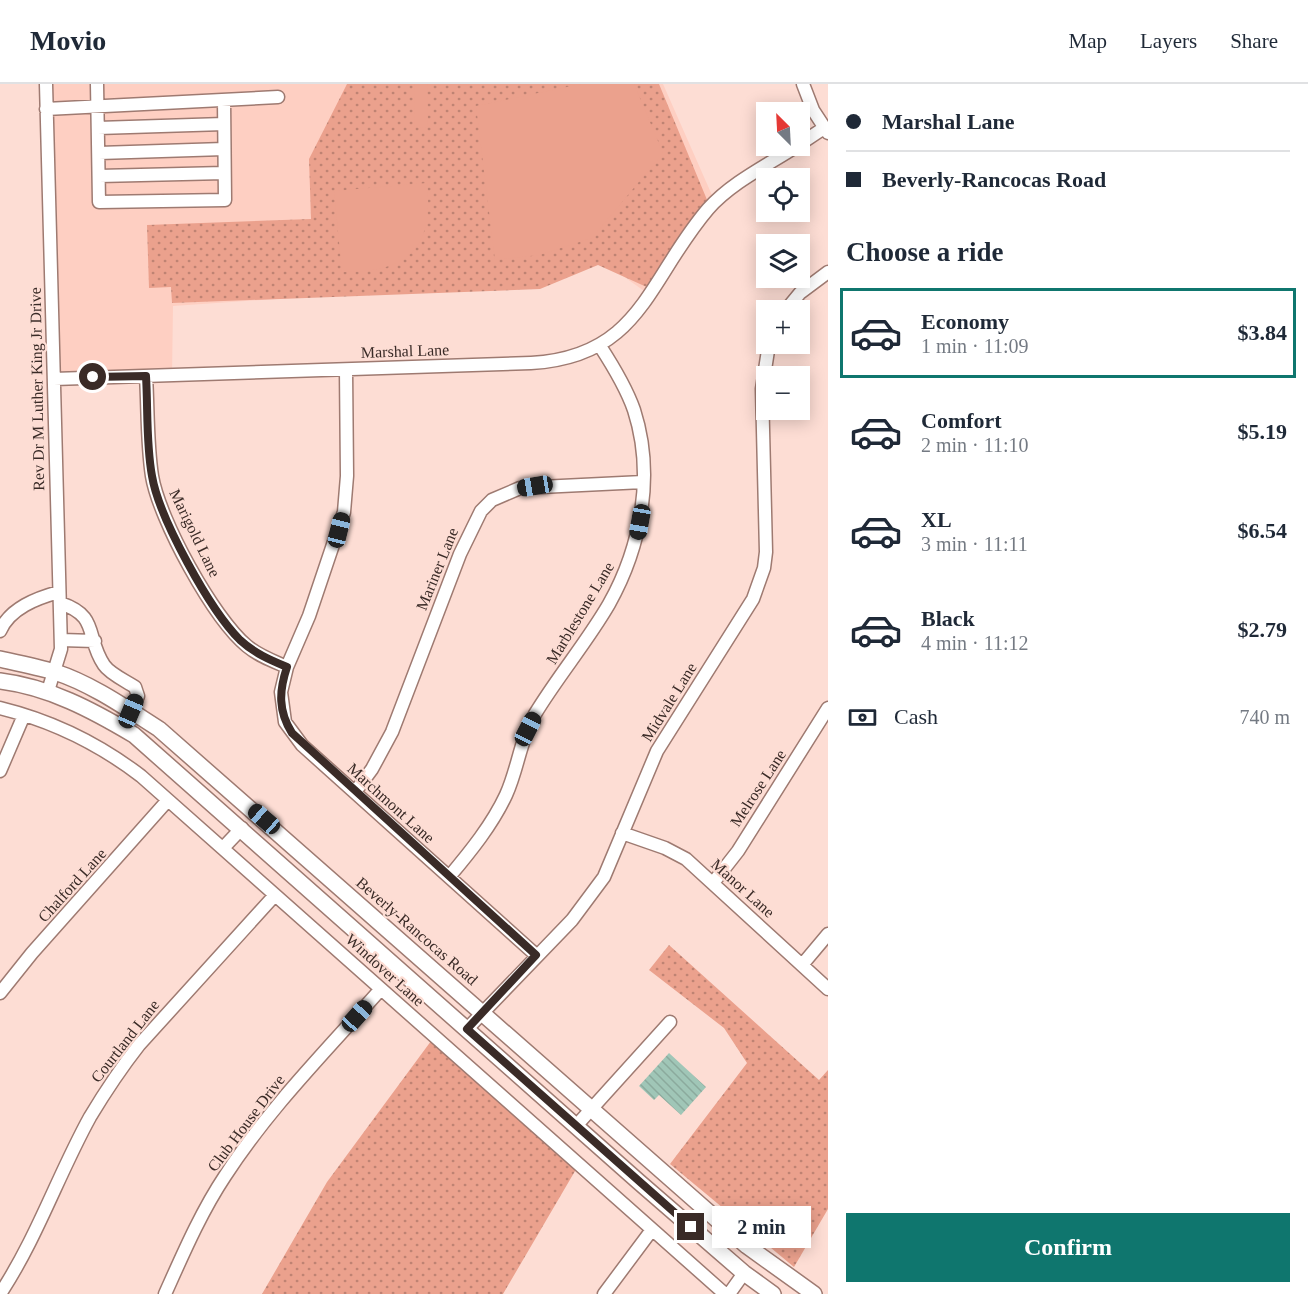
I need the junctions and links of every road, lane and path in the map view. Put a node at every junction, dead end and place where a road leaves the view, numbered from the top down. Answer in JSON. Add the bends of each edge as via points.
{"nodes":[{"id":1,"x":46,"y":84,"type":"edge"},
{"id":2,"x":98,"y":84,"type":"edge"},
{"id":3,"x":803,"y":84,"type":"edge"},
{"id":4,"x":278,"y":97,"type":"dead end"},
{"id":5,"x":224,"y":100,"type":"junction"},
{"id":6,"x":98,"y":106,"type":"junction"},
{"id":7,"x":46,"y":109,"type":"junction"},
{"id":8,"x":224,"y":124,"type":"junction"},
{"id":9,"x":98,"y":128,"type":"junction"},
{"id":10,"x":826,"y":130,"type":"edge"},
{"id":11,"x":810,"y":139,"type":"edge"},
{"id":12,"x":224,"y":149,"type":"junction"},
{"id":13,"x":99,"y":153,"type":"junction"},
{"id":14,"x":782,"y":156,"type":"edge"},
{"id":15,"x":224,"y":173,"type":"junction"},
{"id":16,"x":99,"y":176,"type":"junction"},
{"id":17,"x":826,"y":279,"type":"edge"},
{"id":18,"x":794,"y":300,"type":"edge"},
{"id":19,"x":600,"y":346,"type":"junction"},
{"id":20,"x":767,"y":354,"type":"edge"},
{"id":21,"x":346,"y":370,"type":"junction"},
{"id":22,"x":146,"y":376,"type":"junction"},
{"id":23,"x":54,"y":379,"type":"junction"},
{"id":24,"x":642,"y":482,"type":"junction"},
{"id":25,"x":59,"y":597,"type":"junction"},
{"id":26,"x":0,"y":630,"type":"edge"},
{"id":27,"x":61,"y":640,"type":"junction"},
{"id":28,"x":95,"y":641,"type":"junction"},
{"id":29,"x":0,"y":659,"type":"edge"},
{"id":30,"x":287,"y":667,"type":"junction"},
{"id":31,"x":56,"y":673,"type":"junction"},
{"id":32,"x":0,"y":681,"type":"edge"},
{"id":33,"x":48,"y":691,"type":"junction"},
{"id":34,"x":0,"y":708,"type":"edge"},
{"id":35,"x":828,"y":708,"type":"edge"},
{"id":36,"x":131,"y":711,"type":"junction"},
{"id":37,"x":24,"y":715,"type":"junction"},
{"id":38,"x":0,"y":771,"type":"edge"},
{"id":39,"x":355,"y":792,"type":"junction"},
{"id":40,"x":168,"y":800,"type":"junction"},
{"id":41,"x":242,"y":828,"type":"junction"},
{"id":42,"x":622,"y":833,"type":"junction"},
{"id":43,"x":223,"y":848,"type":"junction"},
{"id":44,"x":449,"y":878,"type":"junction"},
{"id":45,"x":336,"y":882,"type":"junction"},
{"id":46,"x":713,"y":883,"type":"junction"},
{"id":47,"x":275,"y":894,"type":"junction"},
{"id":48,"x":828,"y":934,"type":"edge"},
{"id":49,"x":536,"y":955,"type":"junction"},
{"id":50,"x":802,"y":965,"type":"junction"},
{"id":51,"x":828,"y":989,"type":"edge"},
{"id":52,"x":380,"y":990,"type":"junction"},
{"id":53,"x":0,"y":993,"type":"edge"},
{"id":54,"x":482,"y":1011,"type":"junction"},
{"id":55,"x":670,"y":1022,"type":"dead end"},
{"id":56,"x":467,"y":1029,"type":"junction"},
{"id":57,"x":592,"y":1109,"type":"junction"},
{"id":58,"x":576,"y":1126,"type":"junction"},
{"id":59,"x":651,"y":1231,"type":"junction"},
{"id":60,"x":744,"y":1273,"type":"junction"},
{"id":61,"x":0,"y":1294,"type":"edge"},
{"id":62,"x":165,"y":1294,"type":"edge"},
{"id":63,"x":604,"y":1294,"type":"edge"},
{"id":64,"x":727,"y":1294,"type":"edge"},
{"id":65,"x":774,"y":1294,"type":"edge"},
{"id":66,"x":814,"y":1294,"type":"edge"}],
"edges":[{"from":1,"to":7,"type":"street","name":"Rev Dr M Luther King Jr Drive"},
{"from":2,"to":6,"type":"street"},
{"from":3,"to":10,"type":"street"},
{"from":4,"to":5,"type":"street"},
{"from":5,"to":6,"type":"street"},
{"from":5,"to":8,"type":"street"},
{"from":6,"to":7,"type":"street"},
{"from":6,"to":9,"type":"street"},
{"from":7,"to":23,"type":"street","name":"Rev Dr M Luther King Jr Drive"},
{"from":8,"to":9,"type":"street"},
{"from":8,"to":12,"type":"street"},
{"from":9,"to":13,"type":"street"},
{"from":10,"to":11,"type":"street","name":"Marshal Lane"},
{"from":12,"to":13,"type":"street"},
{"from":12,"to":15,"type":"street"},
{"from":13,"to":16,"type":"street"},
{"from":14,"to":19,"type":"street","name":"Marshal Lane","via":[[709,209],[630,322]]},
{"from":15,"to":16,"type":"street"},
{"from":15,"to":16,"type":"street","via":[[225,200],[99,202]]},
{"from":17,"to":18,"type":"street"},
{"from":19,"to":21,"type":"street","name":"Marshal Lane","via":[[578,356],[548,362]]},
{"from":19,"to":24,"type":"street","name":"Marblestone Lane","via":[[634,411]]},
{"from":20,"to":42,"type":"street","name":"Midvale Lane","via":[[763,381],[766,536],[762,575],[753,599],[657,751]]},
{"from":21,"to":22,"type":"street","name":"Marshal Lane"},
{"from":21,"to":30,"type":"street","name":"Marchmont Lane","via":[[344,512],[309,616]]},
{"from":22,"to":23,"type":"street","name":"Marshal Lane"},
{"from":22,"to":30,"type":"street","name":"Marigold Lane","via":[[152,475],[175,536],[230,628],[257,653]]},
{"from":23,"to":25,"type":"street","name":"Rev Dr M Luther King Jr Drive"},
{"from":24,"to":39,"type":"street","name":"Mariner Lane","via":[[520,488],[492,500],[481,511],[460,554],[392,732]]},
{"from":24,"to":44,"type":"street","name":"Marblestone Lane","via":[[637,539],[626,573],[536,713],[499,808]]},
{"from":25,"to":26,"type":"street","via":[[21,608]]},
{"from":25,"to":27,"type":"street","name":"Rev Dr M Luther King Jr Drive"},
{"from":25,"to":28,"type":"street","via":[[87,618]]},
{"from":27,"to":28,"type":"street"},
{"from":27,"to":31,"type":"street","name":"Rev Dr M Luther King Jr Drive"},
{"from":28,"to":36,"type":"street","via":[[105,666],[135,687],[138,696]]},
{"from":29,"to":31,"type":"main road","name":"Beverly-Rancocas Road"},
{"from":30,"to":39,"type":"street","name":"Marchmont Lane","via":[[281,693],[285,722],[302,745]]},
{"from":31,"to":33,"type":"street","name":"Rev Dr M Luther King Jr Drive"},
{"from":31,"to":36,"type":"main road","name":"Beverly-Rancocas Road"},
{"from":32,"to":33,"type":"main road"},
{"from":33,"to":41,"type":"main road","via":[[134,735]]},
{"from":34,"to":37,"type":"street","name":"Windover Lane"},
{"from":35,"to":46,"type":"street","name":"Melrose Lane"},
{"from":36,"to":45,"type":"main road","name":"Beverly-Rancocas Road","via":[[159,729]]},
{"from":37,"to":38,"type":"street"},
{"from":37,"to":40,"type":"street","name":"Windover Lane","via":[[85,738],[128,766]]},
{"from":39,"to":44,"type":"street","name":"Marchmont Lane"},
{"from":40,"to":43,"type":"street","name":"Windover Lane"},
{"from":40,"to":53,"type":"street","name":"Chalford Lane"},
{"from":41,"to":43,"type":"street"},
{"from":41,"to":45,"type":"main road","via":[[264,835],[308,875]]},
{"from":41,"to":56,"type":"main road"},
{"from":42,"to":46,"type":"street","name":"Manor Lane","via":[[675,853]]},
{"from":42,"to":49,"type":"street","name":"Midvale Lane","via":[[604,877],[584,906]]},
{"from":43,"to":47,"type":"street","name":"Windover Lane"},
{"from":44,"to":49,"type":"street","name":"Marchmont Lane"},
{"from":45,"to":54,"type":"main road","name":"Beverly-Rancocas Road"},
{"from":46,"to":50,"type":"street","name":"Manor Lane"},
{"from":47,"to":52,"type":"street","name":"Windover Lane"},
{"from":47,"to":61,"type":"street","name":"Courtland Lane","via":[[114,1078],[82,1132],[21,1263]]},
{"from":48,"to":50,"type":"street"},
{"from":49,"to":54,"type":"street","name":"Midvale Lane"},
{"from":50,"to":51,"type":"street","name":"Manor Lane"},
{"from":52,"to":59,"type":"street","name":"Windover Lane"},
{"from":52,"to":62,"type":"street","name":"Club House Drive","via":[[246,1145],[215,1191]]},
{"from":54,"to":56,"type":"street","name":"Midvale Lane"},
{"from":54,"to":57,"type":"main road","name":"Beverly-Rancocas Road"},
{"from":55,"to":57,"type":"street"},
{"from":56,"to":58,"type":"main road"},
{"from":57,"to":58,"type":"street"},
{"from":57,"to":66,"type":"main road","name":"Beverly-Rancocas Road","via":[[747,1246]]},
{"from":58,"to":60,"type":"main road"},
{"from":59,"to":63,"type":"street"},
{"from":59,"to":64,"type":"street","name":"Windover Lane"},
{"from":60,"to":64,"type":"street"},
{"from":60,"to":65,"type":"main road"}]}
